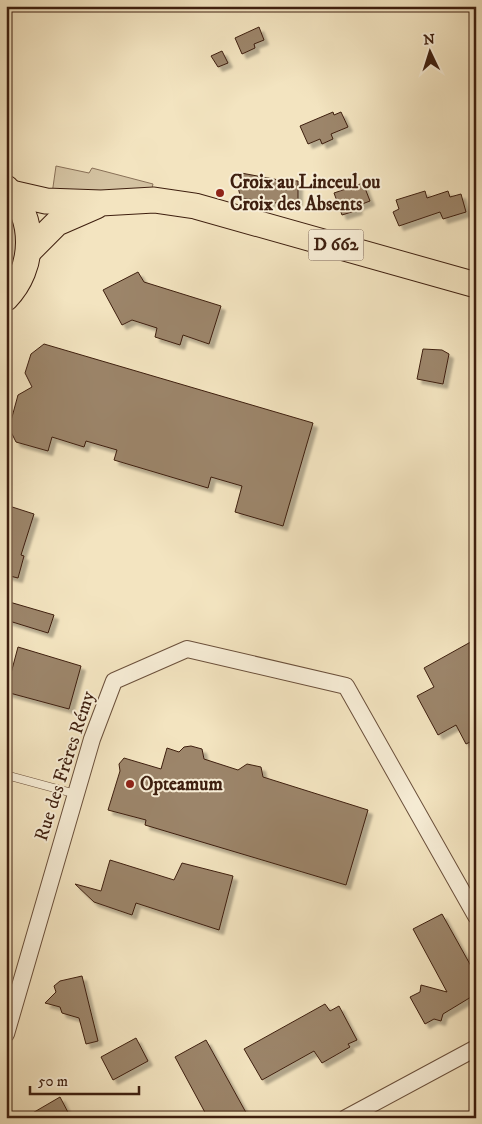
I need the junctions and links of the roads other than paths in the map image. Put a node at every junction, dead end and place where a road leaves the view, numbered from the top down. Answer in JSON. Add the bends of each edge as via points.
{"nodes":[{"id":1,"x":9,"y":191,"type":"edge"},
{"id":2,"x":101,"y":204,"type":"junction"},
{"id":3,"x":29,"y":251,"type":"junction"},
{"id":4,"x":476,"y":284,"type":"edge"},
{"id":5,"x":6,"y":298,"type":"edge"},
{"id":6,"x":6,"y":775,"type":"edge"},
{"id":7,"x":76,"y":794,"type":"junction"},
{"id":8,"x":476,"y":916,"type":"edge"},
{"id":9,"x":6,"y":1034,"type":"edge"},
{"id":10,"x":476,"y":1048,"type":"edge"},
{"id":11,"x":346,"y":1118,"type":"edge"}],
"edges":[{"from":1,"to":2,"type":"main road","number":"D 662","via":[[46,201]]},
{"from":1,"to":3,"type":"main road","via":[[26,221]]},
{"from":2,"to":3,"type":"main road","number":"D 662","via":[[57,223]]},
{"from":2,"to":4,"type":"main road","number":"D 662","via":[[154,200],[195,206]]},
{"from":3,"to":5,"type":"main road","via":[[20,280]]},
{"from":6,"to":7,"type":"lane"},
{"from":7,"to":8,"type":"street","name":"Rue des Frères Rémy","via":[[114,681],[187,649],[346,686]]},
{"from":7,"to":9,"type":"street","name":"Rue des Frères Rémy"},
{"from":10,"to":11,"type":"street"}]}
